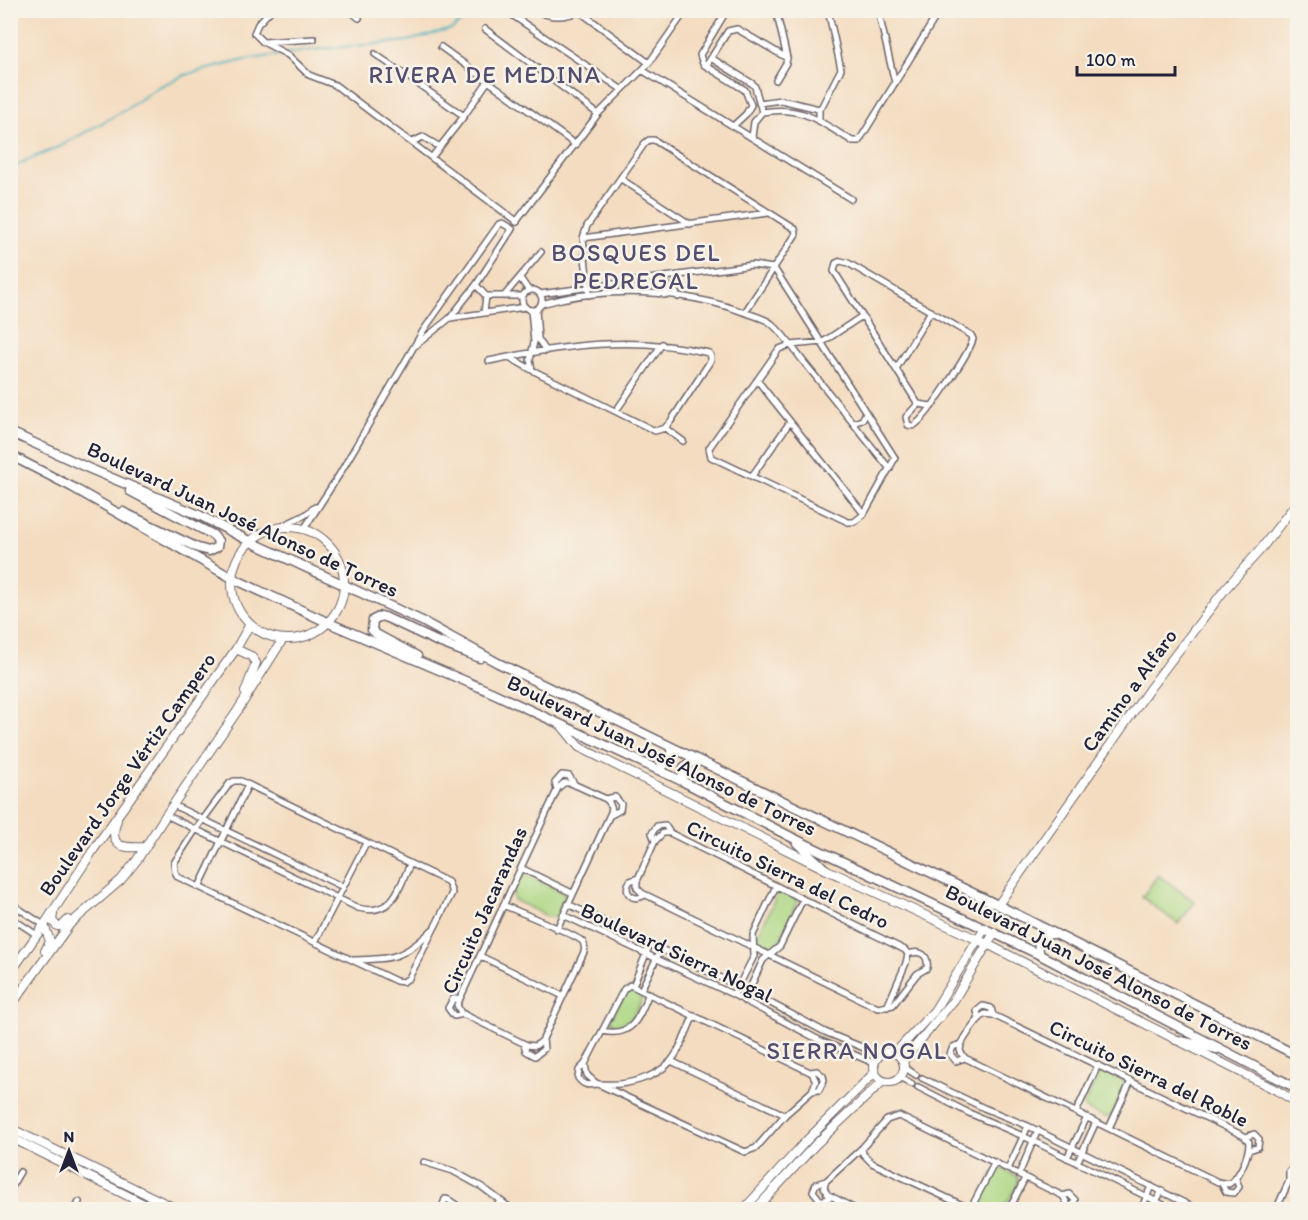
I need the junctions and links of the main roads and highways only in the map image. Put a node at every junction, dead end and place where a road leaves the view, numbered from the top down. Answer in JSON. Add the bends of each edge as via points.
{"nodes":[{"id":1,"x":10,"y":432,"type":"edge"},
{"id":2,"x":10,"y":456,"type":"edge"},
{"id":3,"x":111,"y":477,"type":"junction"},
{"id":4,"x":98,"y":502,"type":"junction"},
{"id":5,"x":498,"y":663,"type":"junction"},
{"id":6,"x":444,"y":672,"type":"junction"},
{"id":7,"x":671,"y":748,"type":"junction"},
{"id":8,"x":699,"y":761,"type":"junction"},
{"id":9,"x":657,"y":769,"type":"junction"},
{"id":10,"x":682,"y":782,"type":"junction"},
{"id":11,"x":793,"y":838,"type":"junction"},
{"id":12,"x":825,"y":869,"type":"road end"},
{"id":13,"x":1054,"y":934,"type":"junction"},
{"id":14,"x":1040,"y":955,"type":"junction"},
{"id":15,"x":1176,"y":1040,"type":"road end"},
{"id":16,"x":1227,"y":1051,"type":"junction"},
{"id":17,"x":1298,"y":1056,"type":"edge"},
{"id":18,"x":1298,"y":1089,"type":"edge"}],
"edges":[{"from":1,"to":3,"type":"main road","name":"Boulevard Juan José Alonso de Torres"},
{"from":2,"to":4,"type":"main road","name":"Boulevard Juan José Alonso de Torres"},
{"from":3,"to":4,"type":"main road","via":[[213,535],[217,547],[209,551],[198,548]]},
{"from":3,"to":5,"type":"main road","name":"Boulevard Juan José Alonso de Torres","via":[[422,621]]},
{"from":4,"to":6,"type":"main road","name":"Boulevard Juan José Alonso de Torres","via":[[232,578]]},
{"from":5,"to":6,"type":"main road","via":[[457,650],[387,618],[377,617],[373,621],[376,634]]},
{"from":5,"to":7,"type":"main road","name":"Boulevard Juan José Alonso de Torres"},
{"from":6,"to":9,"type":"main road","name":"Boulevard Juan José Alonso de Torres"},
{"from":7,"to":8,"type":"main road","name":"Boulevard Juan José Alonso de Torres"},
{"from":7,"to":9,"type":"main road","via":[[669,764]]},
{"from":8,"to":10,"type":"main road","via":[[684,767]]},
{"from":8,"to":13,"type":"main road","name":"Boulevard Juan José Alonso de Torres"},
{"from":9,"to":10,"type":"main road","name":"Boulevard Juan José Alonso de Torres"},
{"from":10,"to":11,"type":"main road","name":"Boulevard Juan José Alonso de Torres"},
{"from":11,"to":12,"type":"main road"},
{"from":11,"to":14,"type":"main road","name":"Boulevard Juan José Alonso de Torres"},
{"from":13,"to":14,"type":"main road","via":[[1039,941]]},
{"from":13,"to":17,"type":"main road","name":"Boulevard Juan José Alonso de Torres"},
{"from":14,"to":16,"type":"main road","name":"Boulevard Juan José Alonso de Torres"},
{"from":15,"to":16,"type":"main road"},
{"from":16,"to":18,"type":"main road","name":"Boulevard Juan José Alonso de Torres"}]}
